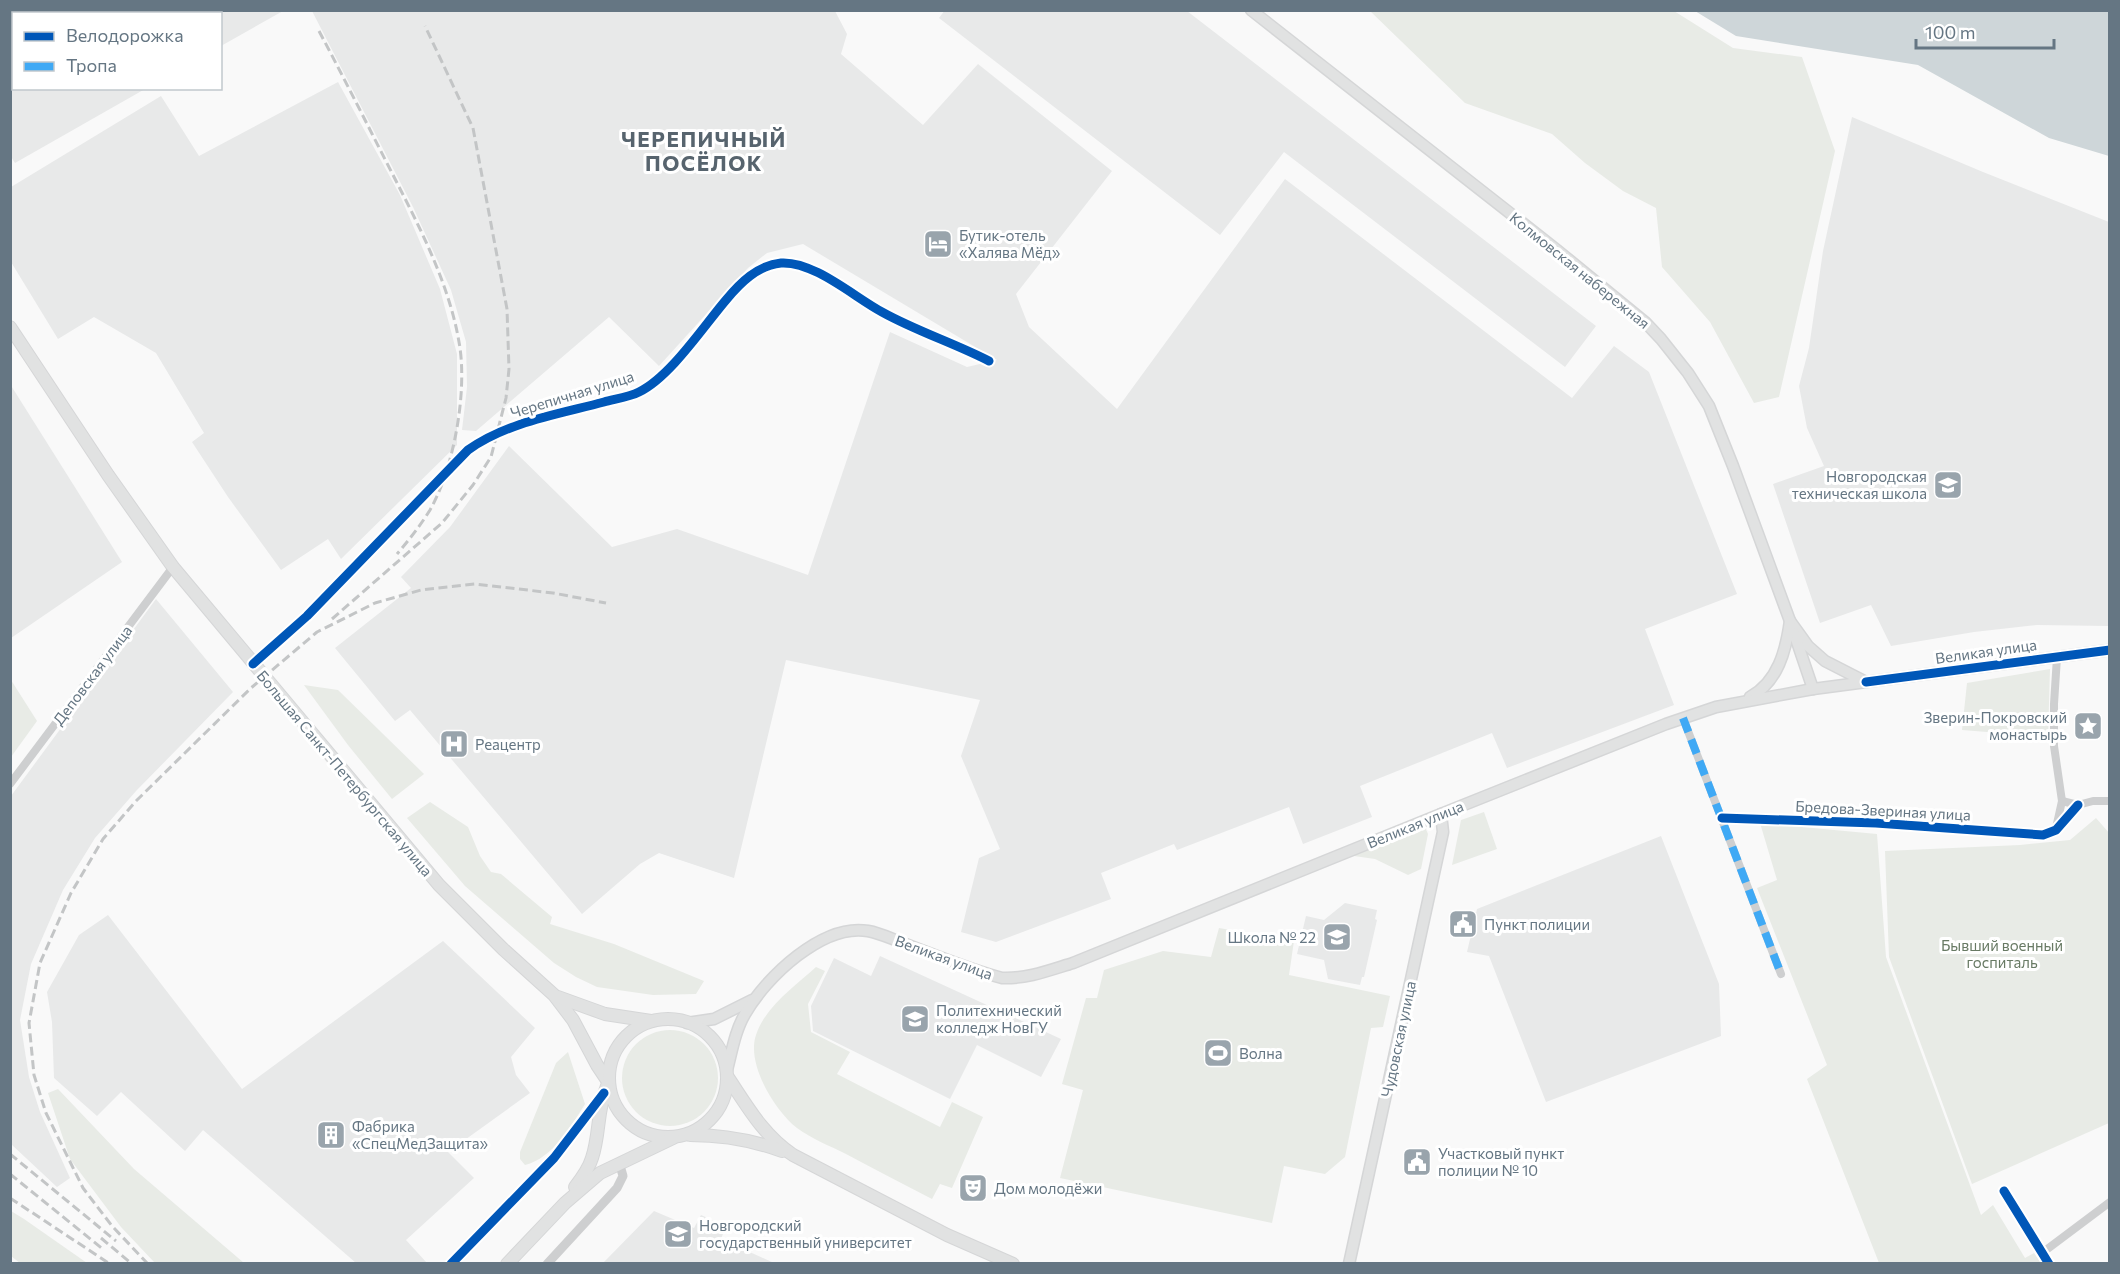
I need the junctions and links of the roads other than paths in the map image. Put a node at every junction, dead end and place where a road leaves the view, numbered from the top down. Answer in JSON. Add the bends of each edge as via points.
{"nodes":[{"id":1,"x":1251,"y":10,"type":"edge"},
{"id":2,"x":10,"y":327,"type":"edge"},
{"id":3,"x":989,"y":361,"type":"dead end"},
{"id":4,"x":173,"y":567,"type":"junction"},
{"id":5,"x":1790,"y":621,"type":"junction"},
{"id":6,"x":2109,"y":650,"type":"edge"},
{"id":7,"x":2057,"y":657,"type":"junction"},
{"id":8,"x":253,"y":664,"type":"junction"},
{"id":9,"x":1866,"y":682,"type":"junction"},
{"id":10,"x":1813,"y":689,"type":"junction"},
{"id":11,"x":1741,"y":701,"type":"junction"},
{"id":12,"x":1683,"y":718,"type":"junction"},
{"id":13,"x":10,"y":783,"type":"edge"},
{"id":14,"x":2062,"y":801,"type":"junction"},
{"id":15,"x":2109,"y":801,"type":"edge"},
{"id":16,"x":2078,"y":805,"type":"junction"},
{"id":17,"x":1441,"y":814,"type":"junction"},
{"id":18,"x":1722,"y":818,"type":"junction"},
{"id":19,"x":2056,"y":830,"type":"junction"},
{"id":20,"x":1781,"y":974,"type":"dead end"},
{"id":21,"x":554,"y":995,"type":"junction"},
{"id":22,"x":755,"y":998,"type":"junction"},
{"id":23,"x":656,"y":1021,"type":"junction"},
{"id":24,"x":687,"y":1023,"type":"junction"},
{"id":25,"x":727,"y":1073,"type":"junction"},
{"id":26,"x":606,"y":1086,"type":"junction"},
{"id":27,"x":680,"y":1135,"type":"junction"},
{"id":28,"x":793,"y":1155,"type":"junction"},
{"id":29,"x":620,"y":1162,"type":"junction"},
{"id":30,"x":2004,"y":1191,"type":"dead end"},
{"id":31,"x":2109,"y":1202,"type":"edge"},
{"id":32,"x":564,"y":1203,"type":"junction"},
{"id":33,"x":2042,"y":1253,"type":"junction"},
{"id":34,"x":452,"y":1263,"type":"edge"},
{"id":35,"x":507,"y":1263,"type":"edge"},
{"id":36,"x":547,"y":1263,"type":"edge"},
{"id":37,"x":1013,"y":1263,"type":"edge"},
{"id":38,"x":1349,"y":1263,"type":"edge"},
{"id":39,"x":2049,"y":1263,"type":"edge"}],
"edges":[{"from":1,"to":5,"type":"main road","name":"Колмовская набережная","via":[[1557,250],[1645,322],[1669,348],[1709,406]]},
{"from":2,"to":4,"type":"main road","name":"Большая Санкт-Петербургская улица"},
{"from":3,"to":8,"type":"street","name":"Черепичная улица","via":[[882,312],[806,268],[793,263],[768,266],[739,286],[659,379],[638,392],[519,425],[468,450],[308,616]]},
{"from":4,"to":8,"type":"main road","name":"Большая Санкт-Петербургская улица"},
{"from":4,"to":13,"type":"street","name":"Деповская улица"},
{"from":5,"to":9,"type":"main road","via":[[1825,661]]},
{"from":5,"to":10,"type":"main road","name":"Колмовская набережная"},
{"from":5,"to":11,"type":"main road","via":[[1783,654],[1770,680]]},
{"from":6,"to":7,"type":"main road","name":"Великая улица"},
{"from":7,"to":9,"type":"main road","name":"Великая улица"},
{"from":7,"to":14,"type":"street","via":[[2054,746]]},
{"from":8,"to":21,"type":"main road","name":"Большая Санкт-Петербургская улица","via":[[439,885]]},
{"from":9,"to":10,"type":"main road","name":"Великая улица"},
{"from":10,"to":11,"type":"main road","name":"Великая улица"},
{"from":11,"to":12,"type":"main road","name":"Великая улица"},
{"from":12,"to":17,"type":"main road","name":"Великая улица"},
{"from":12,"to":18,"type":"street"},
{"from":14,"to":16,"type":"street"},
{"from":14,"to":19,"type":"street"},
{"from":15,"to":16,"type":"street"},
{"from":16,"to":19,"type":"street"},
{"from":17,"to":22,"type":"main road","name":"Великая улица","via":[[1073,963],[1039,973],[1002,978],[872,932],[849,931],[827,938],[800,954]]},
{"from":17,"to":38,"type":"main road","name":"Чудовская улица","via":[[1443,832]]},
{"from":18,"to":19,"type":"street","name":"Бредова-Звериная улица","via":[[1876,823],[2043,835]]},
{"from":18,"to":20,"type":"street"},
{"from":21,"to":23,"type":"main road","name":"Большая Санкт-Петербургская улица","via":[[605,1014]]},
{"from":21,"to":26,"type":"main road","name":"Большая Санкт-Петербургская улица","via":[[573,1020]]},
{"from":22,"to":24,"type":"main road","via":[[721,1016]]},
{"from":22,"to":25,"type":"main road","via":[[737,1030]]},
{"from":23,"to":24,"type":"main road"},
{"from":23,"to":26,"type":"main road","via":[[636,1028],[620,1043]]},
{"from":24,"to":25,"type":"main road","via":[[717,1044]]},
{"from":25,"to":27,"type":"main road","via":[[719,1109],[703,1126]]},
{"from":25,"to":28,"type":"main road","via":[[760,1125]]},
{"from":26,"to":27,"type":"main road","via":[[616,1107],[631,1123],[650,1133]]},
{"from":26,"to":32,"type":"main road","via":[[592,1160]]},
{"from":26,"to":34,"type":"street","via":[[560,1150]]},
{"from":27,"to":28,"type":"main road","via":[[734,1138]]},
{"from":27,"to":29,"type":"main road"},
{"from":28,"to":37,"type":"main road","via":[[933,1228]]},
{"from":29,"to":32,"type":"main road"},
{"from":29,"to":36,"type":"street","via":[[623,1176],[617,1188]]},
{"from":30,"to":33,"type":"street"},
{"from":31,"to":33,"type":"street"},
{"from":32,"to":35,"type":"main road"},
{"from":33,"to":39,"type":"street"}]}
